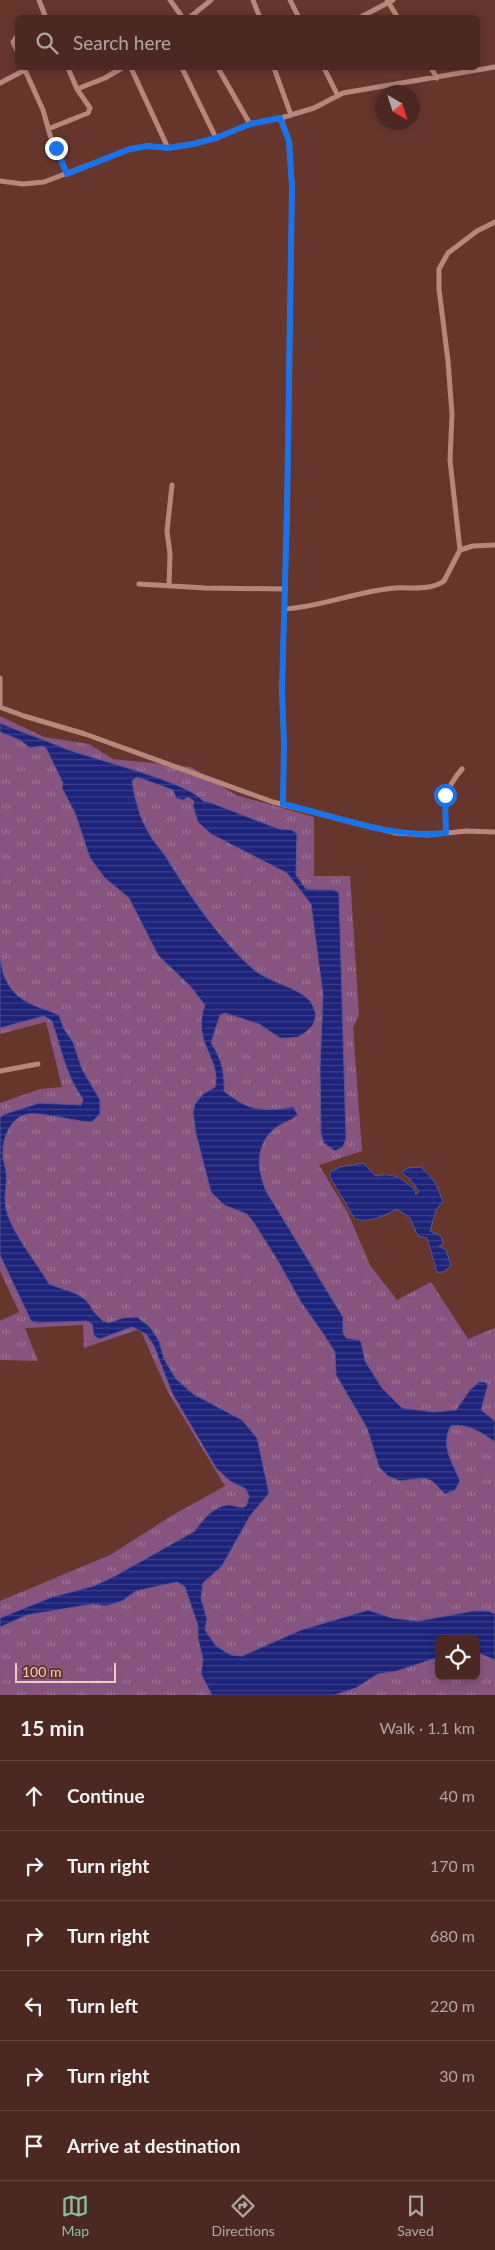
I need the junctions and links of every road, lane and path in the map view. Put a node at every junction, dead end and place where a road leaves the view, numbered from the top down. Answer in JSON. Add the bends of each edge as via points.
{"nodes":[{"id":1,"x":39,"y":0,"type":"edge"},
{"id":2,"x":170,"y":0,"type":"edge"},
{"id":3,"x":209,"y":0,"type":"edge"},
{"id":4,"x":252,"y":0,"type":"edge"},
{"id":5,"x":290,"y":0,"type":"edge"},
{"id":6,"x":389,"y":1,"type":"edge"},
{"id":7,"x":45,"y":15,"type":"edge"},
{"id":8,"x":181,"y":15,"type":"edge"},
{"id":9,"x":192,"y":15,"type":"edge"},
{"id":10,"x":259,"y":15,"type":"edge"},
{"id":11,"x":298,"y":15,"type":"edge"},
{"id":12,"x":364,"y":15,"type":"edge"},
{"id":13,"x":396,"y":15,"type":"edge"},
{"id":14,"x":495,"y":67,"type":"edge"},
{"id":15,"x":23,"y":70,"type":"edge"},
{"id":16,"x":25,"y":70,"type":"edge"},
{"id":17,"x":69,"y":70,"type":"edge"},
{"id":18,"x":119,"y":70,"type":"edge"},
{"id":19,"x":132,"y":70,"type":"edge"},
{"id":20,"x":183,"y":70,"type":"edge"},
{"id":21,"x":219,"y":70,"type":"edge"},
{"id":22,"x":275,"y":70,"type":"edge"},
{"id":23,"x":325,"y":70,"type":"edge"},
{"id":24,"x":432,"y":70,"type":"edge"},
{"id":25,"x":479,"y":70,"type":"edge"},
{"id":26,"x":480,"y":70,"type":"edge"},
{"id":27,"x":437,"y":78,"type":"junction"},
{"id":28,"x":0,"y":84,"type":"edge"},
{"id":29,"x":77,"y":89,"type":"junction"},
{"id":30,"x":338,"y":96,"type":"junction"},
{"id":31,"x":292,"y":115,"type":"junction"},
{"id":32,"x":280,"y":118,"type":"junction"},
{"id":33,"x":250,"y":124,"type":"junction"},
{"id":34,"x":48,"y":129,"type":"junction"},
{"id":35,"x":216,"y":138,"type":"junction"},
{"id":36,"x":168,"y":148,"type":"junction"},
{"id":37,"x":67,"y":174,"type":"junction"},
{"id":38,"x":0,"y":181,"type":"edge"},
{"id":39,"x":495,"y":222,"type":"edge"},
{"id":40,"x":172,"y":484,"type":"dead end"},
{"id":41,"x":495,"y":546,"type":"edge"},
{"id":42,"x":460,"y":550,"type":"junction"},
{"id":43,"x":139,"y":584,"type":"dead end"},
{"id":44,"x":169,"y":586,"type":"junction"},
{"id":45,"x":285,"y":589,"type":"junction"},
{"id":46,"x":284,"y":609,"type":"junction"},
{"id":47,"x":0,"y":678,"type":"edge"},
{"id":48,"x":0,"y":707,"type":"edge"},
{"id":49,"x":462,"y":769,"type":"dead end"},
{"id":50,"x":283,"y":804,"type":"junction"},
{"id":51,"x":495,"y":832,"type":"edge"},
{"id":52,"x":446,"y":833,"type":"junction"},
{"id":53,"x":38,"y":1064,"type":"dead end"},
{"id":54,"x":0,"y":1072,"type":"edge"}],
"edges":[{"from":1,"to":7,"type":"street"},
{"from":2,"to":8,"type":"street"},
{"from":3,"to":9,"type":"street"},
{"from":4,"to":10,"type":"street"},
{"from":5,"to":11,"type":"street"},
{"from":6,"to":12,"type":"street"},
{"from":6,"to":13,"type":"street"},
{"from":14,"to":26,"type":"street"},
{"from":15,"to":28,"type":"street"},
{"from":16,"to":34,"type":"street"},
{"from":17,"to":29,"type":"street"},
{"from":18,"to":29,"type":"street"},
{"from":19,"to":36,"type":"street"},
{"from":20,"to":35,"type":"street"},
{"from":21,"to":33,"type":"street"},
{"from":22,"to":31,"type":"street"},
{"from":23,"to":30,"type":"street"},
{"from":24,"to":27,"type":"street"},
{"from":25,"to":27,"type":"street"},
{"from":27,"to":30,"type":"street"},
{"from":29,"to":34,"type":"street","via":[[90,108],[88,113]]},
{"from":30,"to":31,"type":"street"},
{"from":31,"to":32,"type":"street"},
{"from":32,"to":33,"type":"street"},
{"from":32,"to":45,"type":"street","via":[[289,141],[292,187]]},
{"from":33,"to":35,"type":"street"},
{"from":34,"to":37,"type":"street"},
{"from":35,"to":36,"type":"street"},
{"from":36,"to":37,"type":"street","via":[[148,146],[130,149]]},
{"from":37,"to":38,"type":"street","via":[[44,182]]},
{"from":39,"to":42,"type":"street","via":[[448,253],[439,269],[452,414],[450,460]]},
{"from":40,"to":44,"type":"street","via":[[167,531]]},
{"from":41,"to":42,"type":"street"},
{"from":42,"to":46,"type":"street","via":[[444,581],[439,584],[373,591],[332,602]]},
{"from":43,"to":44,"type":"street"},
{"from":44,"to":45,"type":"street"},
{"from":45,"to":46,"type":"street"},
{"from":46,"to":50,"type":"street"},
{"from":47,"to":48,"type":"street"},
{"from":48,"to":50,"type":"street"},
{"from":49,"to":52,"type":"street","via":[[445,795]]},
{"from":50,"to":52,"type":"street","via":[[396,833]]},
{"from":51,"to":52,"type":"street"},
{"from":53,"to":54,"type":"street"}]}
